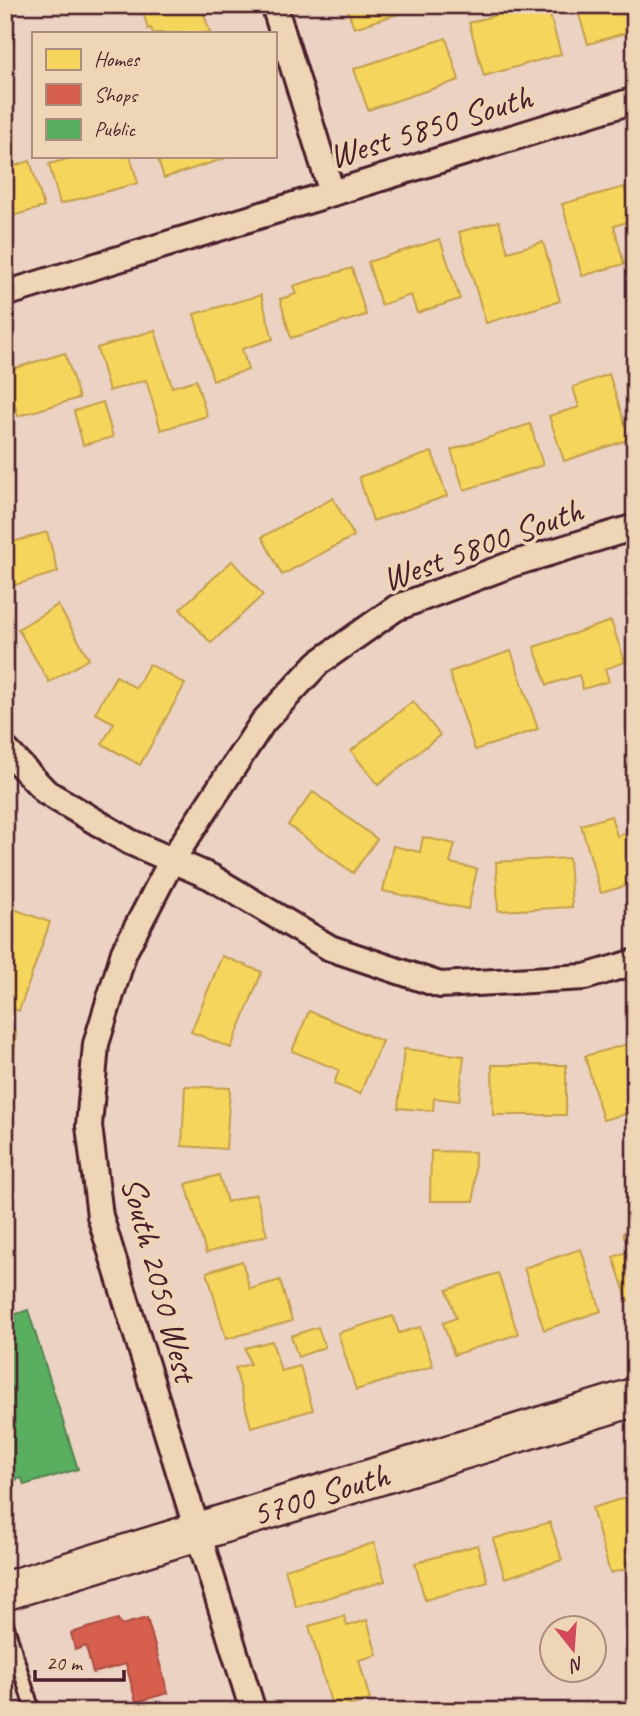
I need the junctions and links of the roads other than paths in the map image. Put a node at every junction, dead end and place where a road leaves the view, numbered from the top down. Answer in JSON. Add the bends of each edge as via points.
{"nodes":[{"id":1,"x":274,"y":5,"type":"edge"},
{"id":2,"x":635,"y":100,"type":"edge"},
{"id":3,"x":332,"y":193,"type":"junction"},
{"id":4,"x":5,"y":295,"type":"edge"},
{"id":5,"x":635,"y":527,"type":"edge"},
{"id":6,"x":5,"y":749,"type":"edge"},
{"id":7,"x":172,"y":860,"type":"junction"},
{"id":8,"x":635,"y":962,"type":"edge"},
{"id":9,"x":635,"y":1397,"type":"edge"},
{"id":10,"x":198,"y":1531,"type":"junction"},
{"id":11,"x":5,"y":1591,"type":"edge"},
{"id":12,"x":5,"y":1620,"type":"edge"},
{"id":13,"x":33,"y":1711,"type":"edge"},
{"id":14,"x":253,"y":1711,"type":"edge"}],
"edges":[{"from":1,"to":3,"type":"street"},
{"from":2,"to":3,"type":"street","name":"West 5850 South"},
{"from":3,"to":4,"type":"street","name":"West 5850 South"},
{"from":5,"to":7,"type":"street","name":"West 5800 South","via":[[512,564],[396,608],[318,663],[263,722]]},
{"from":6,"to":7,"type":"street","via":[[46,792],[130,842]]},
{"from":7,"to":8,"type":"street","via":[[211,877],[330,948],[440,985],[585,976]]},
{"from":7,"to":10,"type":"street","name":"South 2050 West","via":[[124,952],[96,1044],[89,1126],[100,1216]]},
{"from":9,"to":10,"type":"street","name":"5700 South"},
{"from":10,"to":11,"type":"street","name":"5700 South"},
{"from":10,"to":14,"type":"street","name":"South 2050 West"},
{"from":12,"to":13,"type":"lane"}]}
